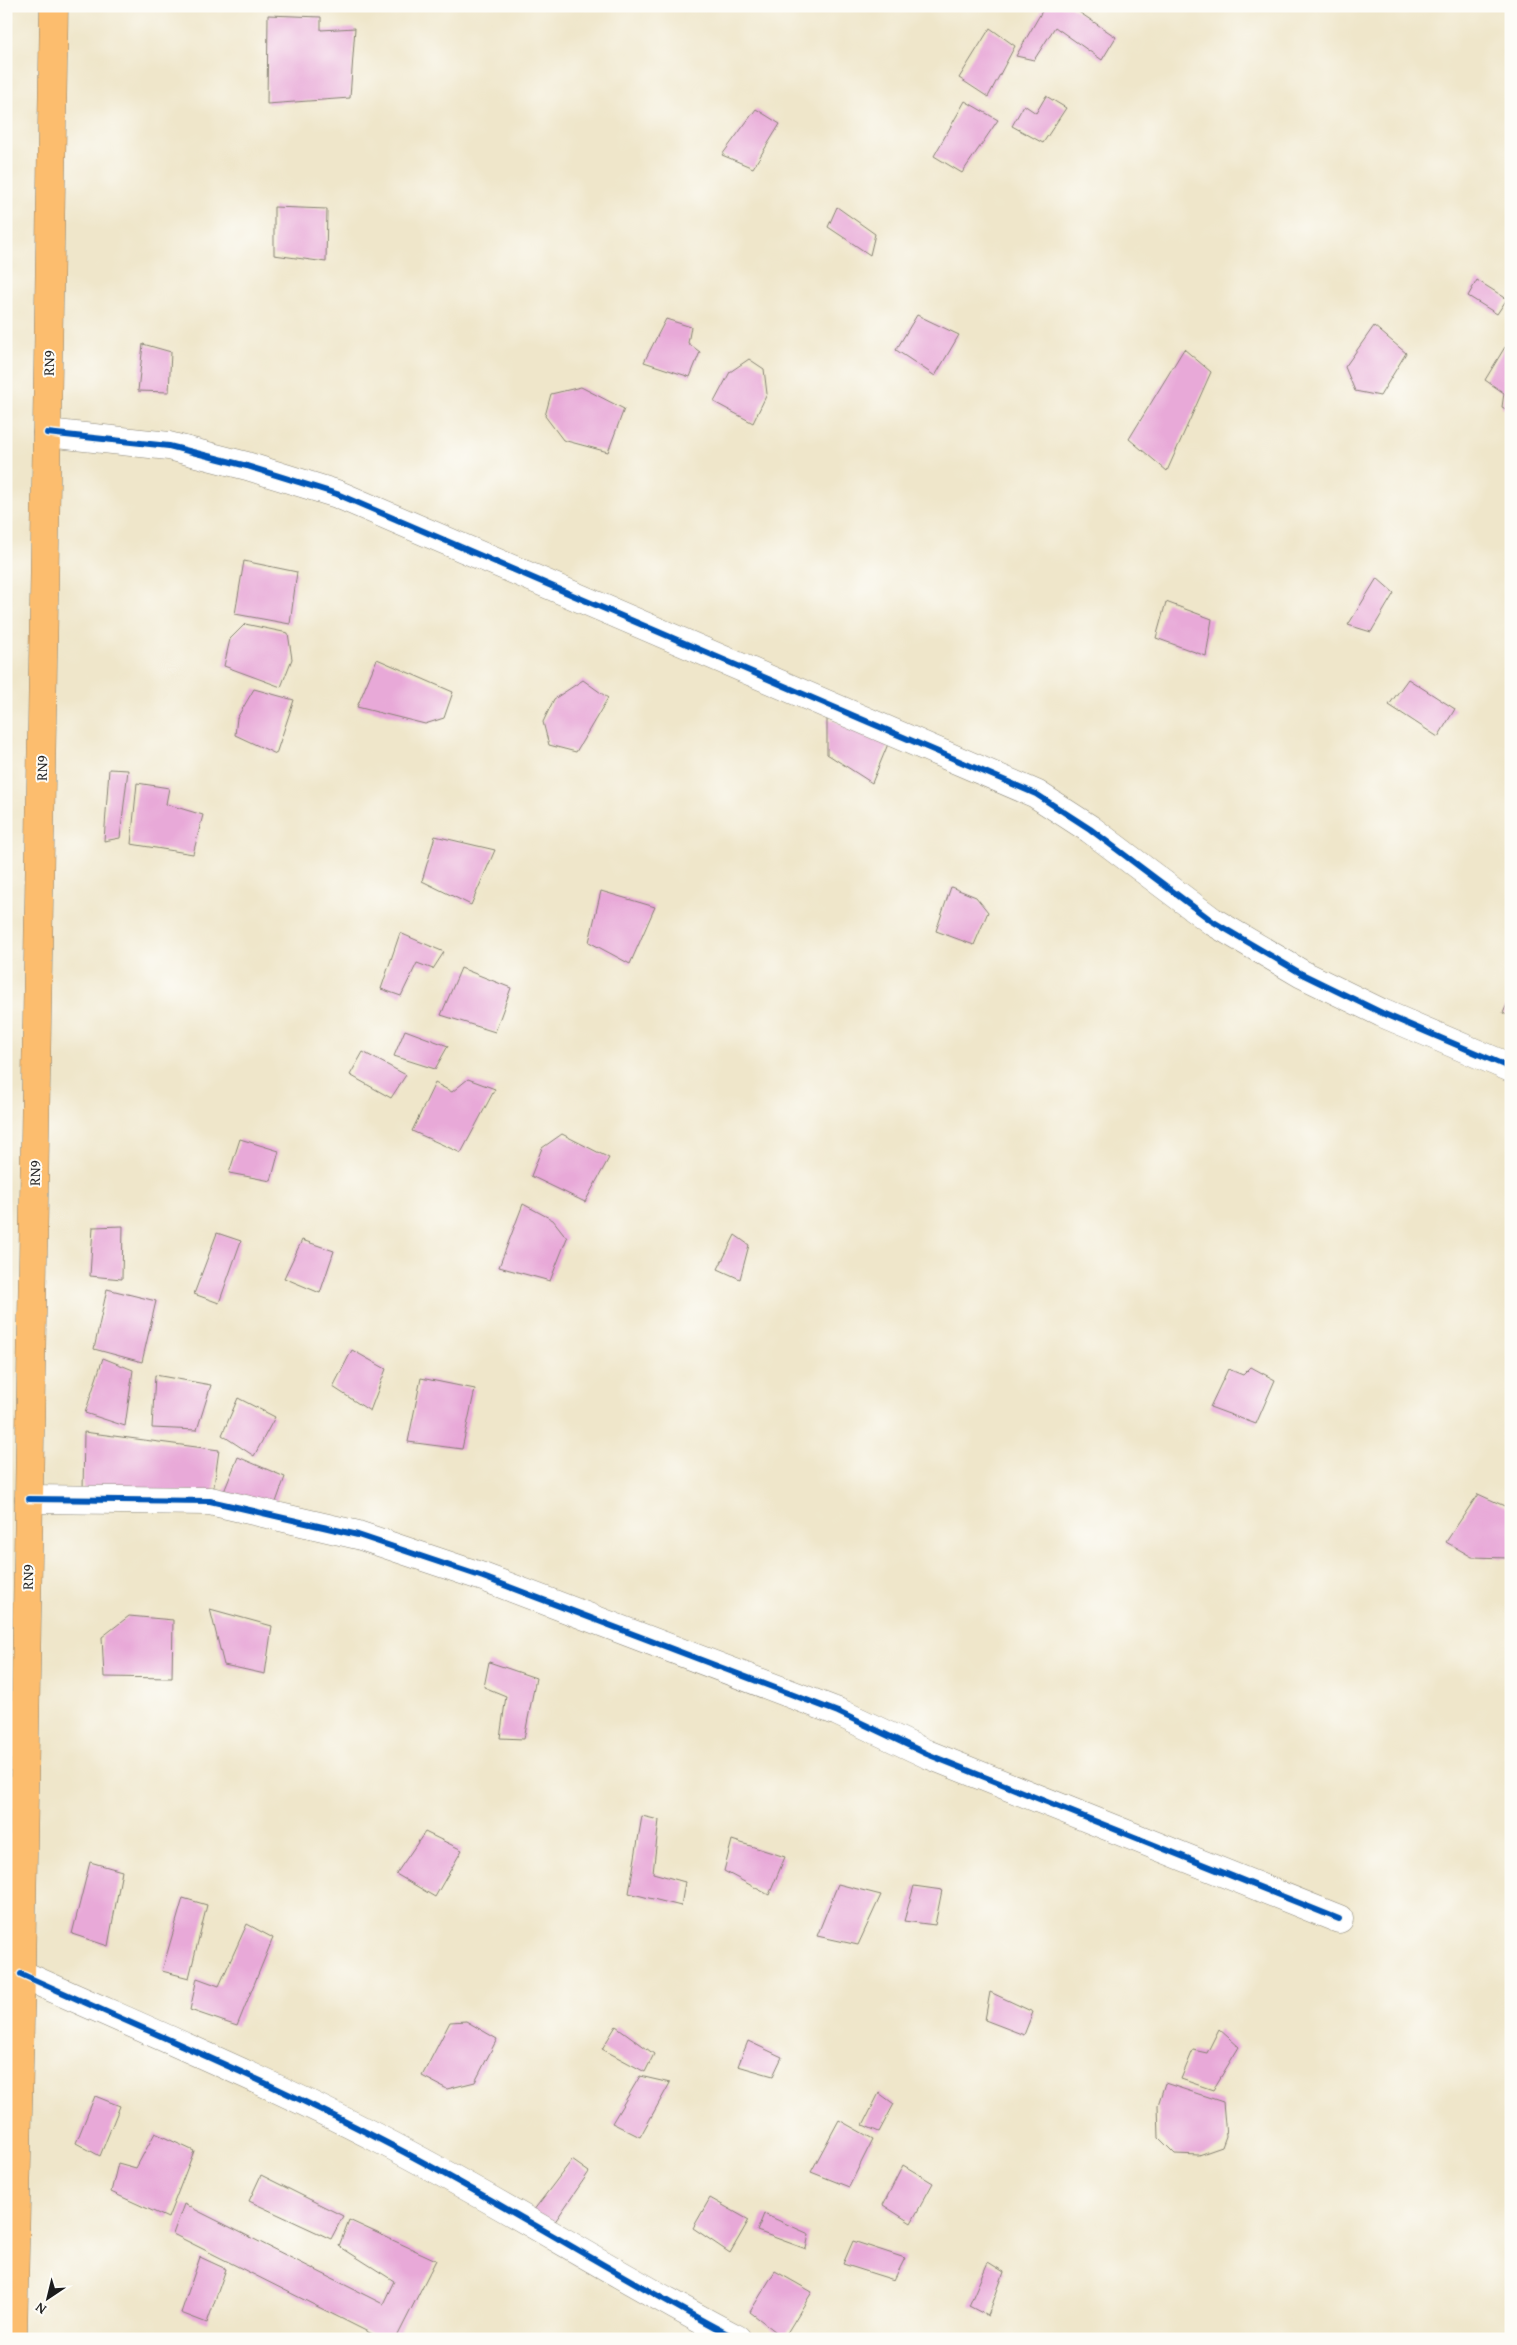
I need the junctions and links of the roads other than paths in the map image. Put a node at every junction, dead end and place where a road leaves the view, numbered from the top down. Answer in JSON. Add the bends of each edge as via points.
{"nodes":[{"id":1,"x":54,"y":6,"type":"edge"},
{"id":2,"x":47,"y":434,"type":"junction"},
{"id":3,"x":1511,"y":1068,"type":"edge"},
{"id":4,"x":29,"y":1499,"type":"junction"},
{"id":5,"x":1339,"y":1919,"type":"dead end"},
{"id":6,"x":21,"y":1974,"type":"junction"},
{"id":7,"x":13,"y":2339,"type":"edge"},
{"id":8,"x":737,"y":2339,"type":"edge"}],
"edges":[{"from":1,"to":2,"type":"main road","name":"RN9"},
{"from":2,"to":3,"type":"street","via":[[169,446],[337,494],[1036,794],[1090,829],[1212,921],[1302,974],[1382,1013]]},
{"from":2,"to":4,"type":"main road","name":"RN9"},
{"from":4,"to":5,"type":"street","via":[[210,1501],[358,1535],[482,1577],[838,1712],[927,1754]]},
{"from":4,"to":6,"type":"main road","name":"RN9"},
{"from":6,"to":7,"type":"main road","name":"RN9"},
{"from":6,"to":8,"type":"street","via":[[380,2139]]}]}
